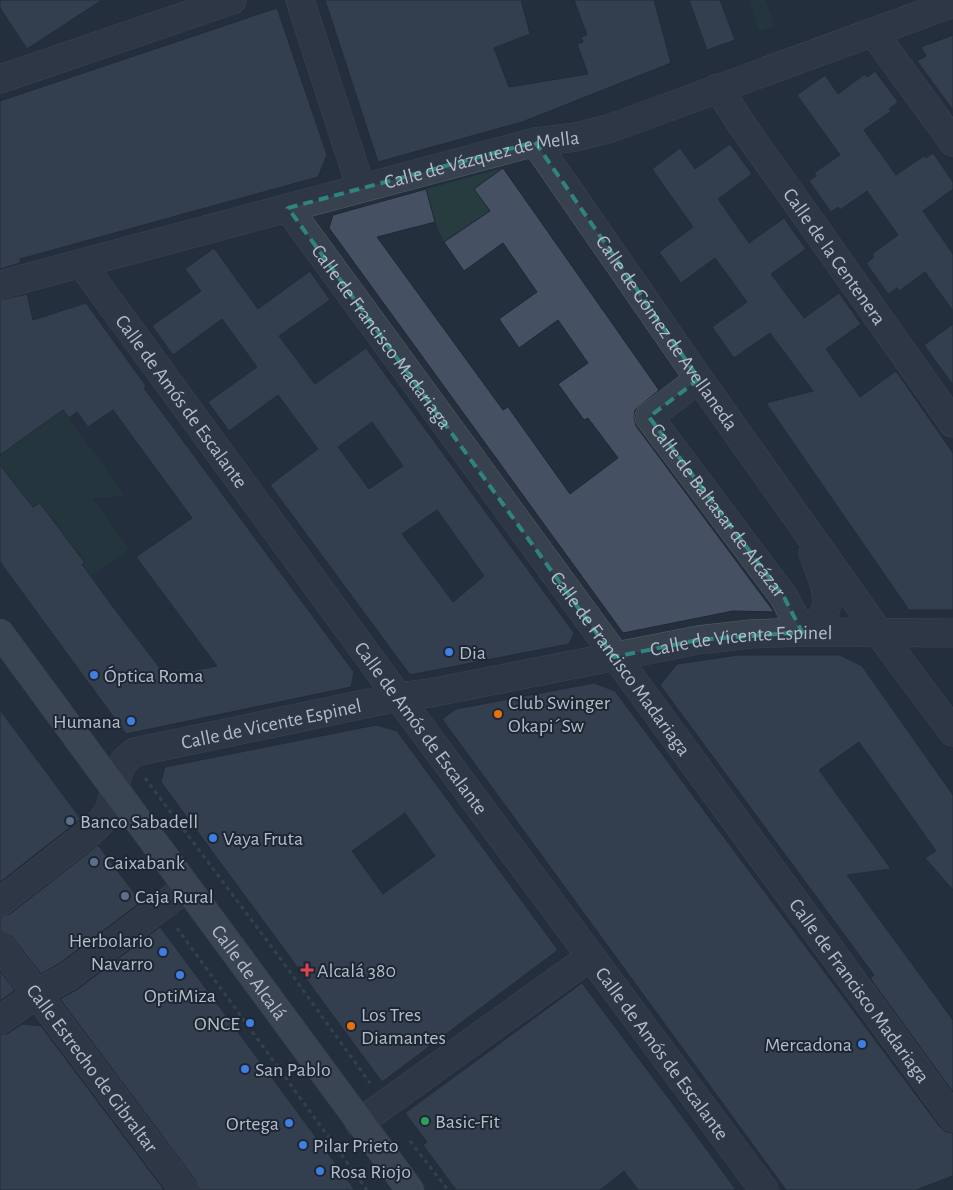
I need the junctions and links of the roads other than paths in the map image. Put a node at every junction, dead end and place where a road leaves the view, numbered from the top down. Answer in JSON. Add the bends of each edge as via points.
{"nodes":[{"id":1,"x":232,"y":0,"type":"edge"},
{"id":2,"x":300,"y":0,"type":"edge"},
{"id":3,"x":953,"y":3,"type":"edge"},
{"id":4,"x":873,"y":32,"type":"junction"},
{"id":5,"x":3,"y":72,"type":"edge"},
{"id":6,"x":718,"y":88,"type":"junction"},
{"id":7,"x":535,"y":142,"type":"junction"},
{"id":8,"x":953,"y":142,"type":"edge"},
{"id":9,"x":361,"y":188,"type":"junction"},
{"id":10,"x":288,"y":208,"type":"junction"},
{"id":11,"x":81,"y":263,"type":"junction"},
{"id":12,"x":0,"y":285,"type":"edge"},
{"id":13,"x":699,"y":379,"type":"junction"},
{"id":14,"x":953,"y":423,"type":"edge"},
{"id":15,"x":802,"y":521,"type":"junction"},
{"id":16,"x":802,"y":632,"type":"junction"},
{"id":17,"x":879,"y":632,"type":"junction"},
{"id":18,"x":0,"y":633,"type":"edge"},
{"id":19,"x":953,"y":634,"type":"edge"},
{"id":20,"x":614,"y":657,"type":"junction"},
{"id":21,"x":398,"y":697,"type":"junction"},
{"id":22,"x":953,"y":732,"type":"edge"},
{"id":23,"x":115,"y":788,"type":"junction"},
{"id":24,"x":186,"y":888,"type":"junction"},
{"id":25,"x":0,"y":902,"type":"edge"},
{"id":26,"x":0,"y":945,"type":"edge"},
{"id":27,"x":590,"y":957,"type":"junction"},
{"id":28,"x":38,"y":993,"type":"junction"},
{"id":29,"x":0,"y":1020,"type":"edge"},
{"id":30,"x":953,"y":1118,"type":"edge"},
{"id":31,"x":359,"y":1123,"type":"junction"},
{"id":32,"x":184,"y":1190,"type":"edge"},
{"id":33,"x":410,"y":1190,"type":"edge"},
{"id":34,"x":764,"y":1190,"type":"edge"}],
"edges":[{"from":1,"to":5,"type":"street"},
{"from":2,"to":9,"type":"street"},
{"from":3,"to":4,"type":"street","name":"Calle de Vázquez de Mella"},
{"from":4,"to":6,"type":"street","name":"Calle de Vázquez de Mella"},
{"from":4,"to":8,"type":"street"},
{"from":6,"to":7,"type":"street","name":"Calle de Vázquez de Mella","via":[[611,128],[576,137]]},
{"from":6,"to":14,"type":"street","name":"Calle de la Centenera"},
{"from":7,"to":9,"type":"street","name":"Calle de Vázquez de Mella"},
{"from":7,"to":13,"type":"street","name":"Calle de Gómez de Avellaneda"},
{"from":9,"to":10,"type":"street","name":"Calle de Vázquez de Mella"},
{"from":10,"to":11,"type":"street","name":"Calle de Vázquez de Mella"},
{"from":10,"to":20,"type":"street","name":"Calle de Francisco Madariaga","via":[[599,632]]},
{"from":11,"to":12,"type":"street","name":"Calle de Vázquez de Mella"},
{"from":11,"to":21,"type":"street","name":"Calle de Amós de Escalante"},
{"from":13,"to":15,"type":"street","name":"Calle de Gómez de Avellaneda"},
{"from":13,"to":16,"type":"street","name":"Calle de Baltasar de Alcázar","via":[[649,417],[784,598]]},
{"from":15,"to":16,"type":"street","name":"Calle de Gómez de Avellaneda","via":[[828,604],[821,622]]},
{"from":15,"to":17,"type":"street","name":"Calle de Gómez de Avellaneda"},
{"from":16,"to":17,"type":"street","name":"Calle de Vicente Espinel"},
{"from":16,"to":20,"type":"street","name":"Calle de Vicente Espinel","via":[[698,640]]},
{"from":17,"to":19,"type":"street","name":"Calle de Vicente Espinel"},
{"from":17,"to":22,"type":"street","name":"Calle de Gómez de Avellaneda"},
{"from":18,"to":23,"type":"main road","name":"Calle de Alcalá"},
{"from":20,"to":21,"type":"street","name":"Calle de Vicente Espinel"},
{"from":20,"to":30,"type":"street","name":"Calle de Francisco Madariaga"},
{"from":21,"to":23,"type":"street","name":"Calle de Vicente Espinel","via":[[135,752],[124,760]]},
{"from":21,"to":27,"type":"street","name":"Calle de Amós de Escalante"},
{"from":23,"to":24,"type":"main road","name":"Calle de Alcalá"},
{"from":23,"to":25,"type":"street","name":"Calle de Vicente Espinel","via":[[106,816],[94,829]]},
{"from":24,"to":28,"type":"street","via":[[69,976]]},
{"from":24,"to":31,"type":"main road","name":"Calle de Alcalá"},
{"from":26,"to":28,"type":"street","name":"Calle Estrecho de Gibraltar"},
{"from":27,"to":31,"type":"street"},
{"from":27,"to":34,"type":"street","name":"Calle de Amós de Escalante"},
{"from":28,"to":29,"type":"street"},
{"from":28,"to":32,"type":"street","name":"Calle Estrecho de Gibraltar"},
{"from":31,"to":33,"type":"main road","name":"Calle de Alcalá"}]}
